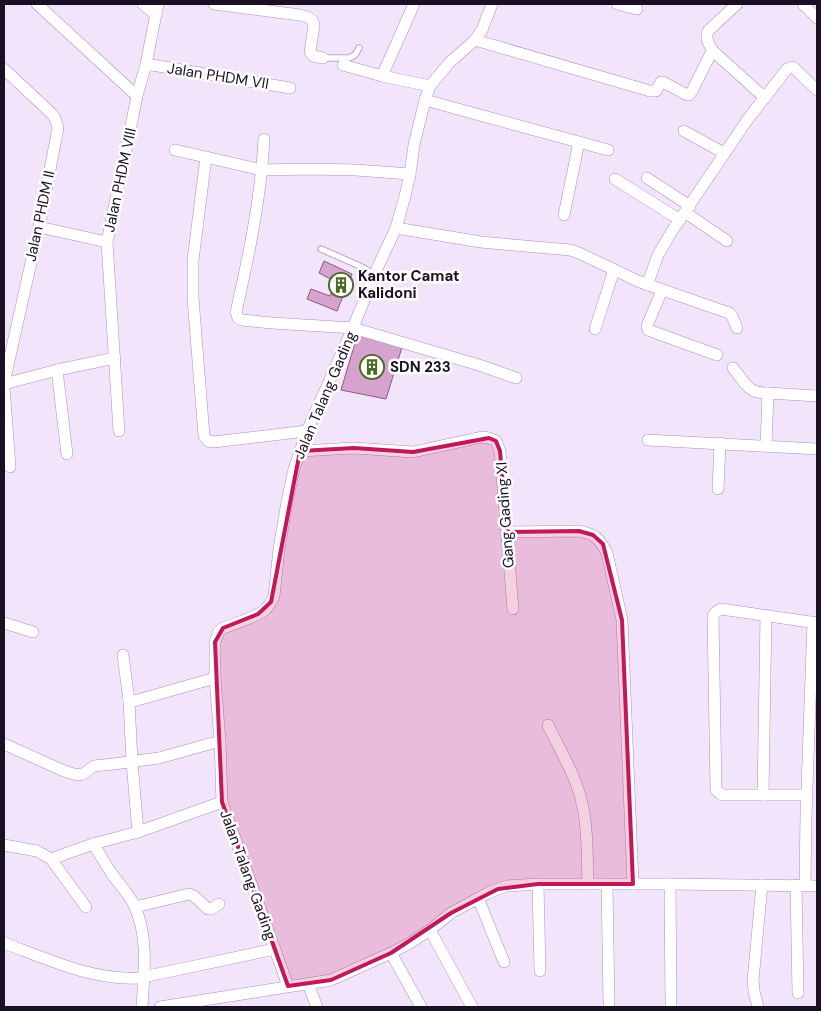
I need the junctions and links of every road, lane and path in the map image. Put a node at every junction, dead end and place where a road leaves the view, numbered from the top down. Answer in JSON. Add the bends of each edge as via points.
{"nodes":[{"id":1,"x":38,"y":4,"type":"edge"},
{"id":2,"x":143,"y":4,"type":"edge"},
{"id":3,"x":214,"y":4,"type":"edge"},
{"id":4,"x":414,"y":4,"type":"edge"},
{"id":5,"x":492,"y":4,"type":"edge"},
{"id":6,"x":617,"y":4,"type":"edge"},
{"id":7,"x":737,"y":4,"type":"edge"},
{"id":8,"x":803,"y":4,"type":"edge"},
{"id":9,"x":236,"y":6,"type":"edge"},
{"id":10,"x":157,"y":9,"type":"edge"},
{"id":11,"x":637,"y":9,"type":"dead end"},
{"id":12,"x":817,"y":18,"type":"edge"},
{"id":13,"x":475,"y":40,"type":"junction"},
{"id":14,"x":359,"y":48,"type":"dead end"},
{"id":15,"x":713,"y":51,"type":"junction"},
{"id":16,"x":324,"y":58,"type":"joint"},
{"id":17,"x":146,"y":64,"type":"junction"},
{"id":18,"x":343,"y":65,"type":"dead end"},
{"id":19,"x":4,"y":69,"type":"edge"},
{"id":20,"x":382,"y":76,"type":"junction"},
{"id":21,"x":430,"y":86,"type":"junction"},
{"id":22,"x":290,"y":88,"type":"dead end"},
{"id":23,"x":817,"y":90,"type":"edge"},
{"id":24,"x":137,"y":96,"type":"junction"},
{"id":25,"x":765,"y":98,"type":"junction"},
{"id":26,"x":425,"y":100,"type":"junction"},
{"id":27,"x":684,"y":131,"type":"dead end"},
{"id":28,"x":264,"y":139,"type":"dead end"},
{"id":29,"x":579,"y":142,"type":"junction"},
{"id":30,"x":175,"y":150,"type":"dead end"},
{"id":31,"x":608,"y":150,"type":"dead end"},
{"id":32,"x":724,"y":153,"type":"junction"},
{"id":33,"x":206,"y":157,"type":"junction"},
{"id":34,"x":262,"y":170,"type":"junction"},
{"id":35,"x":410,"y":174,"type":"junction"},
{"id":36,"x":647,"y":178,"type":"dead end"},
{"id":37,"x":615,"y":179,"type":"dead end"},
{"id":38,"x":685,"y":213,"type":"junction"},
{"id":39,"x":564,"y":214,"type":"dead end"},
{"id":40,"x":39,"y":227,"type":"junction"},
{"id":41,"x":396,"y":228,"type":"junction"},
{"id":42,"x":727,"y":241,"type":"dead end"},
{"id":43,"x":107,"y":242,"type":"junction"},
{"id":44,"x":321,"y":249,"type":"dead end"},
{"id":45,"x":614,"y":270,"type":"junction"},
{"id":46,"x":374,"y":275,"type":"junction"},
{"id":47,"x":647,"y":285,"type":"junction"},
{"id":48,"x":662,"y":290,"type":"junction"},
{"id":49,"x":353,"y":328,"type":"junction"},
{"id":50,"x":737,"y":328,"type":"dead end"},
{"id":51,"x":594,"y":329,"type":"dead end"},
{"id":52,"x":717,"y":355,"type":"dead end"},
{"id":53,"x":114,"y":358,"type":"junction"},
{"id":54,"x":733,"y":368,"type":"dead end"},
{"id":55,"x":57,"y":370,"type":"junction"},
{"id":56,"x":516,"y":378,"type":"dead end"},
{"id":57,"x":4,"y":384,"type":"edge"},
{"id":58,"x":768,"y":393,"type":"junction"},
{"id":59,"x":817,"y":396,"type":"edge"},
{"id":60,"x":119,"y":431,"type":"dead end"},
{"id":61,"x":307,"y":431,"type":"junction"},
{"id":62,"x":648,"y":440,"type":"dead end"},
{"id":63,"x":720,"y":444,"type":"junction"},
{"id":64,"x":766,"y":446,"type":"junction"},
{"id":65,"x":817,"y":448,"type":"edge"},
{"id":66,"x":300,"y":451,"type":"junction"},
{"id":67,"x":67,"y":454,"type":"dead end"},
{"id":68,"x":10,"y":467,"type":"dead end"},
{"id":69,"x":718,"y":489,"type":"dead end"},
{"id":70,"x":507,"y":532,"type":"junction"},
{"id":71,"x":513,"y":610,"type":"dead end"},
{"id":72,"x":766,"y":615,"type":"junction"},
{"id":73,"x":4,"y":623,"type":"edge"},
{"id":74,"x":815,"y":623,"type":"edge"},
{"id":75,"x":33,"y":632,"type":"dead end"},
{"id":76,"x":123,"y":655,"type":"dead end"},
{"id":77,"x":215,"y":678,"type":"junction"},
{"id":78,"x":129,"y":701,"type":"junction"},
{"id":79,"x":548,"y":725,"type":"dead end"},
{"id":80,"x":813,"y":740,"type":"edge"},
{"id":81,"x":220,"y":741,"type":"junction"},
{"id":82,"x":4,"y":744,"type":"edge"},
{"id":83,"x":132,"y":762,"type":"junction"},
{"id":84,"x":763,"y":795,"type":"junction"},
{"id":85,"x":807,"y":795,"type":"junction"},
{"id":86,"x":222,"y":802,"type":"junction"},
{"id":87,"x":138,"y":832,"type":"junction"},
{"id":88,"x":4,"y":845,"type":"edge"},
{"id":89,"x":95,"y":847,"type":"junction"},
{"id":90,"x":51,"y":859,"type":"junction"},
{"id":91,"x":538,"y":884,"type":"junction"},
{"id":92,"x":588,"y":884,"type":"junction"},
{"id":93,"x":607,"y":884,"type":"junction"},
{"id":94,"x":633,"y":884,"type":"junction"},
{"id":95,"x":670,"y":884,"type":"junction"},
{"id":96,"x":762,"y":885,"type":"junction"},
{"id":97,"x":806,"y":885,"type":"edge"},
{"id":98,"x":478,"y":898,"type":"junction"},
{"id":99,"x":219,"y":904,"type":"dead end"},
{"id":100,"x":86,"y":906,"type":"dead end"},
{"id":101,"x":135,"y":907,"type":"junction"},
{"id":102,"x":430,"y":930,"type":"junction"},
{"id":103,"x":4,"y":943,"type":"edge"},
{"id":104,"x":275,"y":949,"type":"junction"},
{"id":105,"x":391,"y":953,"type":"junction"},
{"id":106,"x":504,"y":962,"type":"dead end"},
{"id":107,"x":540,"y":971,"type":"dead end"},
{"id":108,"x":144,"y":976,"type":"junction"},
{"id":109,"x":308,"y":984,"type":"junction"},
{"id":110,"x":288,"y":986,"type":"junction"},
{"id":111,"x":798,"y":993,"type":"dead end"},
{"id":112,"x":609,"y":1004,"type":"dead end"},
{"id":113,"x":142,"y":1007,"type":"edge"},
{"id":114,"x":160,"y":1007,"type":"edge"},
{"id":115,"x":317,"y":1007,"type":"edge"},
{"id":116,"x":421,"y":1007,"type":"edge"},
{"id":117,"x":472,"y":1007,"type":"edge"},
{"id":118,"x":671,"y":1007,"type":"edge"},
{"id":119,"x":758,"y":1007,"type":"edge"}],
"edges":[{"from":1,"to":24,"type":"street"},
{"from":2,"to":10,"type":"street"},
{"from":3,"to":9,"type":"street"},
{"from":4,"to":20,"type":"street"},
{"from":5,"to":13,"type":"street","name":"Jalan Talang Gading"},
{"from":6,"to":11,"type":"street"},
{"from":7,"to":15,"type":"street","via":[[708,31],[706,37]]},
{"from":8,"to":12,"type":"street"},
{"from":9,"to":16,"type":"street","via":[[310,18],[314,25],[310,52]]},
{"from":10,"to":17,"type":"street","name":"Jalan PHDM VIII"},
{"from":13,"to":15,"type":"street","via":[[650,91],[656,91],[664,82],[687,95]]},
{"from":13,"to":21,"type":"street","name":"Jalan Talang Gading","via":[[449,63]]},
{"from":14,"to":16,"type":"lane","via":[[349,58]]},
{"from":15,"to":25,"type":"street"},
{"from":17,"to":22,"type":"street","name":"Jalan PHDM VII"},
{"from":17,"to":24,"type":"street","name":"Jalan PHDM VIII"},
{"from":18,"to":20,"type":"street"},
{"from":19,"to":40,"type":"street","name":"Jalan PHDM II","via":[[57,122]]},
{"from":20,"to":21,"type":"street"},
{"from":21,"to":26,"type":"street","name":"Jalan Talang Gading"},
{"from":23,"to":25,"type":"street","via":[[792,68],[787,69]]},
{"from":24,"to":43,"type":"street","name":"Jalan PHDM VIII"},
{"from":25,"to":32,"type":"street"},
{"from":26,"to":29,"type":"street"},
{"from":26,"to":35,"type":"street","name":"Jalan Talang Gading"},
{"from":27,"to":32,"type":"street"},
{"from":28,"to":34,"type":"street"},
{"from":29,"to":31,"type":"street"},
{"from":29,"to":39,"type":"street"},
{"from":30,"to":33,"type":"street"},
{"from":32,"to":38,"type":"street"},
{"from":33,"to":34,"type":"street"},
{"from":33,"to":61,"type":"street","via":[[193,260],[204,436],[208,442],[213,442]]},
{"from":34,"to":35,"type":"street","via":[[356,170]]},
{"from":34,"to":49,"type":"street","via":[[236,312],[238,318],[272,324]]},
{"from":35,"to":41,"type":"street","name":"Jalan Talang Gading"},
{"from":36,"to":38,"type":"street"},
{"from":37,"to":38,"type":"street"},
{"from":38,"to":42,"type":"street"},
{"from":38,"to":47,"type":"street","via":[[658,255]]},
{"from":40,"to":43,"type":"street"},
{"from":40,"to":57,"type":"street","name":"Jalan PHDM II"},
{"from":41,"to":45,"type":"street","via":[[481,242],[570,250]]},
{"from":41,"to":46,"type":"street","name":"Jalan Talang Gading"},
{"from":43,"to":53,"type":"street","name":"Jalan PHDM VIII"},
{"from":44,"to":46,"type":"lane"},
{"from":45,"to":47,"type":"street"},
{"from":45,"to":51,"type":"street"},
{"from":46,"to":49,"type":"street","name":"Jalan Talang Gading"},
{"from":47,"to":48,"type":"street"},
{"from":48,"to":50,"type":"street","via":[[728,313]]},
{"from":48,"to":52,"type":"street","via":[[648,330]]},
{"from":49,"to":56,"type":"street"},
{"from":49,"to":61,"type":"street","name":"Jalan Talang Gading"},
{"from":53,"to":55,"type":"street"},
{"from":53,"to":60,"type":"street","name":"Jalan PHDM VIII"},
{"from":54,"to":58,"type":"street","via":[[745,386]]},
{"from":55,"to":57,"type":"street"},
{"from":55,"to":67,"type":"street"},
{"from":57,"to":68,"type":"street","name":"Jalan PHDM II"},
{"from":58,"to":59,"type":"street"},
{"from":58,"to":64,"type":"street"},
{"from":61,"to":66,"type":"street","name":"Jalan Talang Gading"},
{"from":62,"to":63,"type":"street"},
{"from":63,"to":64,"type":"street"},
{"from":63,"to":69,"type":"street"},
{"from":64,"to":65,"type":"street"},
{"from":66,"to":70,"type":"street","name":"Gang Gading XI","via":[[354,448],[412,452],[482,437],[493,439],[500,451]]},
{"from":66,"to":77,"type":"street","name":"Jalan Talang Gading","via":[[287,502],[274,596],[265,610],[219,631],[215,642]]},
{"from":70,"to":71,"type":"street","name":"Gang Gading XI"},
{"from":70,"to":94,"type":"street","via":[[579,531],[596,537],[607,552],[622,620]]},
{"from":72,"to":74,"type":"street"},
{"from":72,"to":84,"type":"street"},
{"from":72,"to":84,"type":"street","via":[[721,609],[713,616],[716,790],[722,795]]},
{"from":73,"to":75,"type":"street"},
{"from":74,"to":80,"type":"street"},
{"from":76,"to":78,"type":"street"},
{"from":77,"to":78,"type":"street"},
{"from":77,"to":81,"type":"street","name":"Jalan Talang Gading"},
{"from":78,"to":83,"type":"street"},
{"from":79,"to":92,"type":"street","via":[[582,802]]},
{"from":80,"to":85,"type":"street"},
{"from":81,"to":83,"type":"street"},
{"from":81,"to":86,"type":"street","name":"Jalan Talang Gading"},
{"from":82,"to":83,"type":"street","via":[[77,775],[94,766]]},
{"from":83,"to":87,"type":"street"},
{"from":84,"to":85,"type":"street"},
{"from":85,"to":97,"type":"street"},
{"from":86,"to":87,"type":"street"},
{"from":86,"to":104,"type":"street","name":"Jalan Talang Gading"},
{"from":87,"to":89,"type":"street"},
{"from":88,"to":90,"type":"street","via":[[37,851]]},
{"from":89,"to":90,"type":"street"},
{"from":89,"to":101,"type":"street"},
{"from":90,"to":100,"type":"street"},
{"from":91,"to":92,"type":"street"},
{"from":91,"to":98,"type":"street","via":[[506,886]]},
{"from":91,"to":107,"type":"street"},
{"from":92,"to":93,"type":"street"},
{"from":93,"to":94,"type":"street"},
{"from":93,"to":112,"type":"street"},
{"from":94,"to":95,"type":"street"},
{"from":95,"to":96,"type":"street"},
{"from":95,"to":118,"type":"street"},
{"from":96,"to":97,"type":"street"},
{"from":96,"to":119,"type":"street","via":[[753,980]]},
{"from":97,"to":111,"type":"street"},
{"from":98,"to":102,"type":"street"},
{"from":98,"to":106,"type":"street"},
{"from":99,"to":101,"type":"street","via":[[208,909],[189,894]]},
{"from":101,"to":108,"type":"street","via":[[144,942]]},
{"from":102,"to":105,"type":"street"},
{"from":102,"to":117,"type":"street"},
{"from":103,"to":108,"type":"street","via":[[85,972],[128,978]]},
{"from":104,"to":108,"type":"street"},
{"from":104,"to":110,"type":"street","name":"Jalan Talang Gading"},
{"from":105,"to":109,"type":"street","via":[[331,980]]},
{"from":105,"to":116,"type":"street"},
{"from":108,"to":113,"type":"street"},
{"from":109,"to":110,"type":"street"},
{"from":109,"to":115,"type":"street"},
{"from":110,"to":114,"type":"street"}]}
